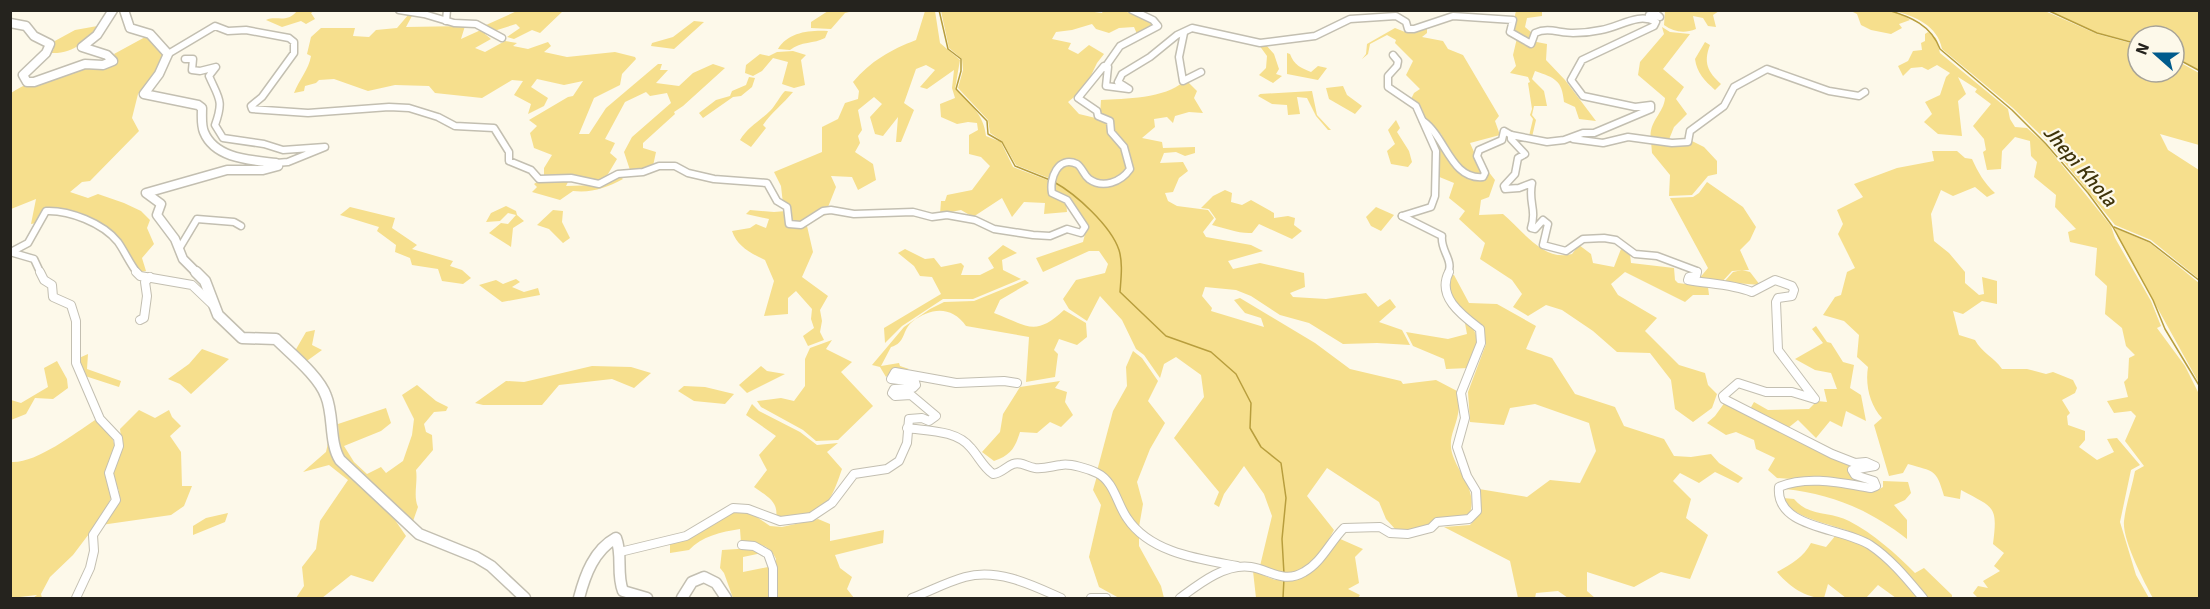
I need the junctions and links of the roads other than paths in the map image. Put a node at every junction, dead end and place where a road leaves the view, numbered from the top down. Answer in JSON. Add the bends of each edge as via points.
{"nodes":[{"id":1,"x":113,"y":10,"type":"edge"},
{"id":2,"x":124,"y":10,"type":"edge"},
{"id":3,"x":399,"y":10,"type":"edge"},
{"id":4,"x":447,"y":10,"type":"edge"},
{"id":5,"x":1132,"y":10,"type":"edge"},
{"id":6,"x":1652,"y":10,"type":"edge"},
{"id":7,"x":1645,"y":17,"type":"junction"},
{"id":8,"x":446,"y":21,"type":"junction"},
{"id":9,"x":10,"y":23,"type":"edge"},
{"id":10,"x":1185,"y":31,"type":"junction"},
{"id":11,"x":501,"y":38,"type":"dead end"},
{"id":12,"x":168,"y":54,"type":"junction"},
{"id":13,"x":1393,"y":55,"type":"dead end"},
{"id":14,"x":184,"y":59,"type":"dead end"},
{"id":15,"x":1106,"y":66,"type":"junction"},
{"id":16,"x":1201,"y":72,"type":"dead end"},
{"id":17,"x":1865,"y":92,"type":"dead end"},
{"id":18,"x":1423,"y":121,"type":"junction"},
{"id":19,"x":1511,"y":135,"type":"junction"},
{"id":20,"x":1570,"y":139,"type":"junction"},
{"id":21,"x":276,"y":163,"type":"junction"},
{"id":22,"x":241,"y":226,"type":"dead end"},
{"id":23,"x":179,"y":249,"type":"junction"},
{"id":24,"x":11,"y":252,"type":"edge"},
{"id":25,"x":150,"y":277,"type":"junction"},
{"id":26,"x":215,"y":307,"type":"junction"},
{"id":27,"x":140,"y":320,"type":"dead end"},
{"id":28,"x":1017,"y":383,"type":"dead end"},
{"id":29,"x":907,"y":428,"type":"junction"},
{"id":30,"x":742,"y":545,"type":"dead end"},
{"id":31,"x":620,"y":552,"type":"junction"},
{"id":32,"x":1239,"y":567,"type":"junction"},
{"id":33,"x":76,"y":598,"type":"edge"},
{"id":34,"x":525,"y":598,"type":"edge"},
{"id":35,"x":579,"y":598,"type":"edge"},
{"id":36,"x":647,"y":598,"type":"edge"},
{"id":37,"x":682,"y":598,"type":"edge"},
{"id":38,"x":726,"y":598,"type":"edge"},
{"id":39,"x":773,"y":598,"type":"edge"},
{"id":40,"x":912,"y":598,"type":"edge"},
{"id":41,"x":1061,"y":598,"type":"edge"},
{"id":42,"x":1091,"y":598,"type":"edge"},
{"id":43,"x":1106,"y":598,"type":"edge"},
{"id":44,"x":1180,"y":598,"type":"edge"},
{"id":45,"x":1923,"y":598,"type":"edge"}],
"edges":[{"from":1,"to":9,"type":"main road","via":[[101,30],[82,47],[113,61],[85,64],[34,82],[27,82],[23,75],[47,54],[50,44],[34,36],[26,26]]},
{"from":2,"to":12,"type":"main road","via":[[130,28],[150,34]]},
{"from":3,"to":8,"type":"street"},
{"from":4,"to":8,"type":"street"},
{"from":5,"to":15,"type":"street","via":[[1158,26],[1119,46]]},
{"from":6,"to":7,"type":"street","via":[[1660,17]]},
{"from":7,"to":10,"type":"street","via":[[1591,31],[1541,30],[1535,33],[1531,44],[1510,32],[1513,20],[1496,17],[1446,17],[1414,30],[1396,16],[1376,16],[1350,19],[1315,36],[1266,43],[1200,29]]},
{"from":7,"to":20,"type":"street","via":[[1656,22],[1654,26],[1586,57],[1571,80],[1584,96],[1635,107],[1651,105],[1651,109]]},
{"from":8,"to":11,"type":"street","via":[[482,26]]},
{"from":10,"to":15,"type":"street","via":[[1122,74],[1118,82],[1127,86],[1126,91],[1106,86]]},
{"from":10,"to":16,"type":"street","via":[[1180,40],[1181,77],[1188,80]]},
{"from":12,"to":15,"type":"street","via":[[215,26],[288,38],[294,42],[294,53],[252,109],[308,113],[408,108],[455,126],[494,128],[509,152],[508,161],[531,170],[538,179],[571,178],[599,184],[618,174],[675,166],[714,179],[767,183],[777,201],[787,207],[789,224],[794,226],[823,211],[913,212],[932,217],[957,216],[994,229],[1050,236],[1067,229],[1081,233],[1085,227],[1067,200],[1052,193],[1049,187],[1058,166],[1074,162],[1088,178],[1111,184],[1120,182],[1130,169],[1124,147],[1111,132],[1110,121],[1078,98]]},
{"from":12,"to":21,"type":"main road","via":[[144,94],[202,108],[204,133],[219,150]]},
{"from":13,"to":18,"type":"street","via":[[1398,61],[1388,76],[1388,87],[1416,106]]},
{"from":14,"to":21,"type":"street","via":[[192,59],[192,70],[216,68],[209,76],[221,97],[223,107],[215,124],[224,138],[283,150],[325,147]]},
{"from":17,"to":20,"type":"street","via":[[1848,95],[1767,69],[1734,87],[1724,106],[1690,131],[1688,142],[1628,137],[1602,143]]},
{"from":18,"to":19,"type":"street","via":[[1435,129],[1458,169],[1468,178],[1483,177],[1485,172],[1477,156],[1479,150],[1502,140],[1504,130]]},
{"from":18,"to":32,"type":"street","via":[[1436,151],[1433,203],[1425,211],[1401,216],[1442,236],[1442,247],[1450,261],[1446,290],[1456,309],[1480,329],[1481,343],[1461,393],[1465,418],[1457,447],[1476,491],[1477,511],[1469,519],[1437,522],[1431,528],[1408,534],[1390,533],[1380,527],[1344,528],[1313,566],[1296,576],[1277,578],[1250,567]]},
{"from":19,"to":20,"type":"street","via":[[1547,142]]},
{"from":19,"to":45,"type":"street","via":[[1525,154],[1518,158],[1515,174],[1504,186],[1509,190],[1533,183],[1528,197],[1535,214],[1531,228],[1546,220],[1543,245],[1566,251],[1583,239],[1604,238],[1616,240],[1635,254],[1657,256],[1697,271],[1688,280],[1695,282],[1734,285],[1752,292],[1775,280],[1792,286],[1792,296],[1778,298],[1776,302],[1778,350],[1815,399],[1792,392],[1766,392],[1738,383],[1724,399],[1832,454],[1875,466],[1852,470],[1855,475],[1874,481],[1876,486],[1871,488],[1787,482],[1779,487],[1779,506],[1797,519],[1848,534],[1875,549]]},
{"from":21,"to":23,"type":"main road","via":[[278,166],[271,169],[227,170],[148,191],[146,195],[161,204],[157,214]]},
{"from":22,"to":23,"type":"street","via":[[197,219]]},
{"from":23,"to":26,"type":"main road","via":[[183,259],[205,281]]},
{"from":24,"to":25,"type":"street","via":[[28,243],[42,215],[51,210],[102,229],[117,240],[135,272]]},
{"from":24,"to":33,"type":"street","via":[[34,258],[44,280],[52,285],[53,297],[71,305],[78,328],[77,367],[99,417],[118,436],[119,446],[110,469],[116,500],[93,534],[93,559]]},
{"from":25,"to":26,"type":"street","via":[[192,285]]},
{"from":25,"to":27,"type":"street","via":[[145,282],[146,304],[144,318]]},
{"from":26,"to":34,"type":"main road","via":[[242,338],[271,337],[283,344],[319,383],[332,416],[336,454],[384,502],[419,534],[491,566]]},
{"from":28,"to":29,"type":"street","via":[[956,383],[895,372],[891,379],[915,382],[916,386],[894,389],[892,393],[912,395],[936,416],[928,421],[912,417]]},
{"from":29,"to":31,"type":"street","via":[[903,454],[892,468],[854,474],[831,505],[816,517],[776,521],[739,507],[728,509],[680,538]]},
{"from":29,"to":32,"type":"street","via":[[952,435],[966,442],[993,474],[1012,464],[1046,469],[1064,464],[1096,473],[1108,482],[1127,519],[1143,535],[1187,556]]},
{"from":30,"to":39,"type":"street","via":[[753,544],[770,552]]},
{"from":31,"to":35,"type":"main road","via":[[616,538],[605,543]]},
{"from":31,"to":36,"type":"main road","via":[[623,591]]},
{"from":32,"to":44,"type":"street","via":[[1217,575]]},
{"from":37,"to":38,"type":"main road","via":[[686,589],[702,578],[712,578]]},
{"from":40,"to":41,"type":"street","via":[[976,575],[1023,581]]},
{"from":42,"to":43,"type":"street"}]}
